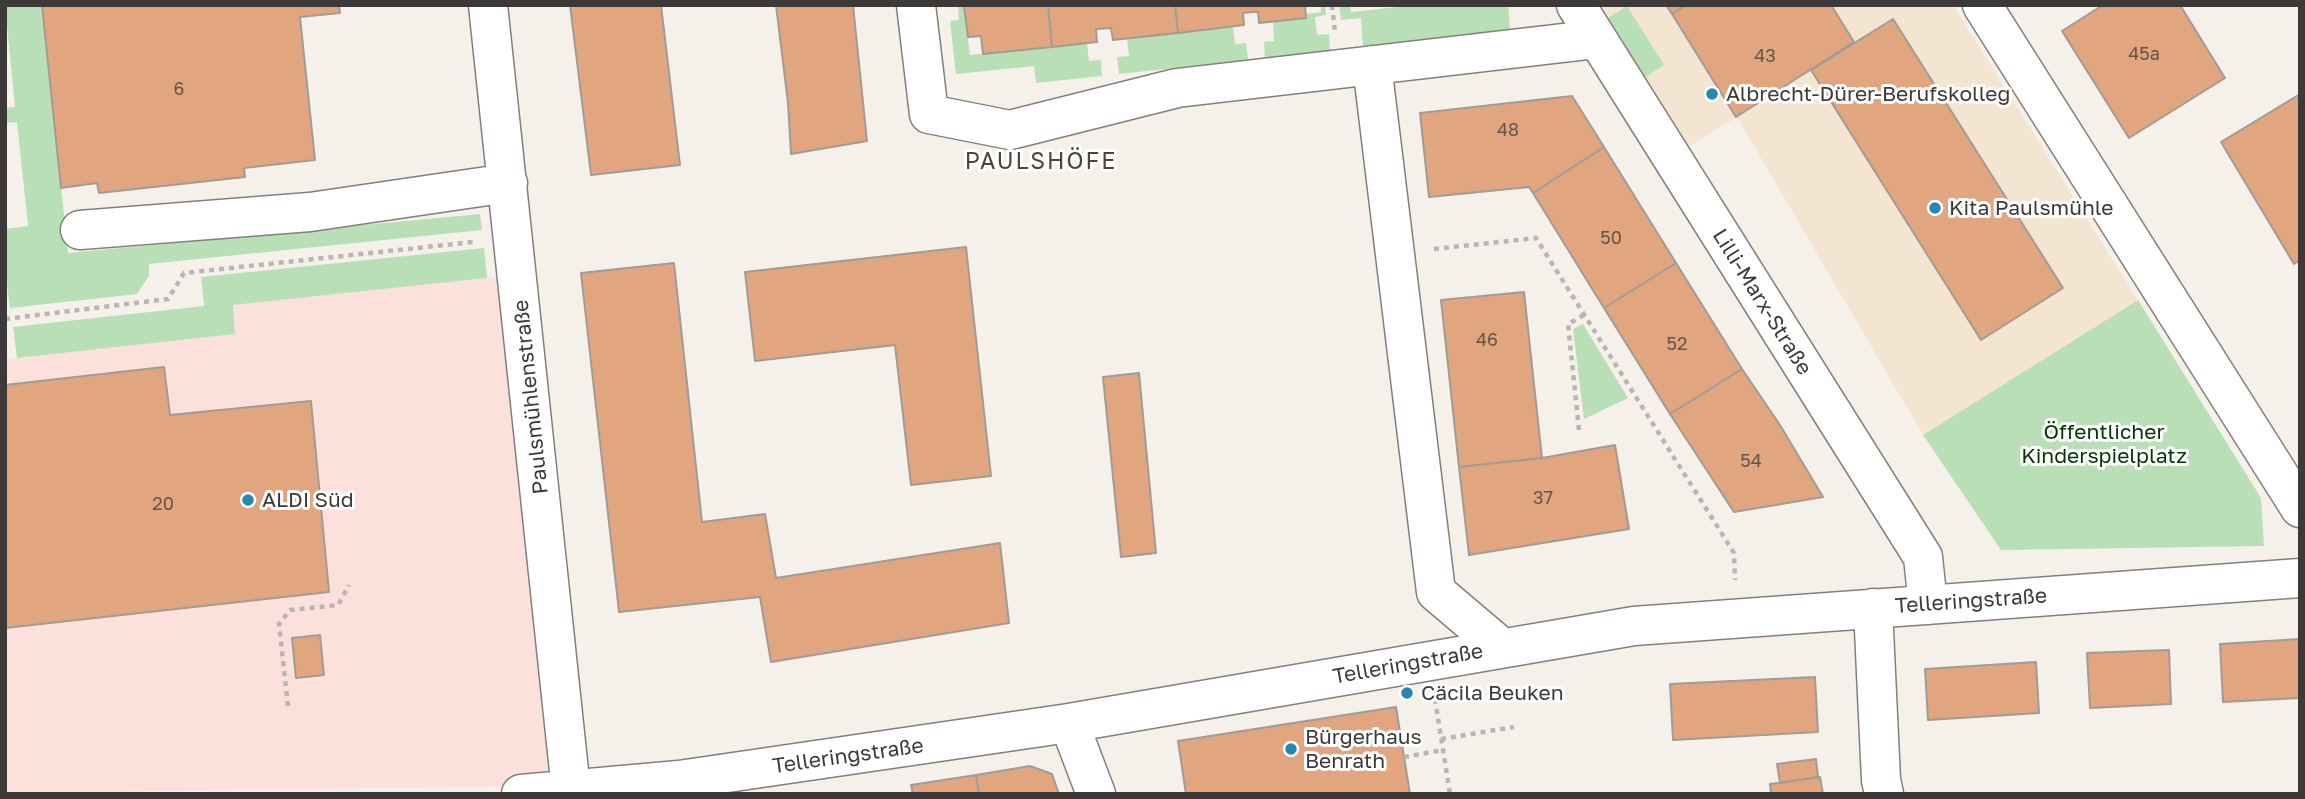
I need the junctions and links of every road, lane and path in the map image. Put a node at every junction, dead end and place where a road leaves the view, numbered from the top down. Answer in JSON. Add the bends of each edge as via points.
{"nodes":[{"id":1,"x":916,"y":5,"type":"edge"},
{"id":2,"x":1576,"y":5,"type":"edge"},
{"id":3,"x":1982,"y":5,"type":"edge"},
{"id":4,"x":479,"y":14,"type":"edge"},
{"id":5,"x":1597,"y":39,"type":"junction"},
{"id":6,"x":1373,"y":65,"type":"junction"},
{"id":7,"x":508,"y":183,"type":"junction"},
{"id":8,"x":80,"y":230,"type":"dead end"},
{"id":9,"x":514,"y":238,"type":"junction"},
{"id":10,"x":1395,"y":253,"type":"junction"},
{"id":11,"x":1584,"y":315,"type":"junction"},
{"id":12,"x":5,"y":319,"type":"edge"},
{"id":13,"x":1579,"y":430,"type":"dead end"},
{"id":14,"x":2300,"y":508,"type":"edge"},
{"id":15,"x":1728,"y":543,"type":"dead end"},
{"id":16,"x":2300,"y":578,"type":"edge"},
{"id":17,"x":349,"y":585,"type":"dead end"},
{"id":18,"x":1928,"y":605,"type":"junction"},
{"id":19,"x":1874,"y":607,"type":"junction"},
{"id":20,"x":1502,"y":648,"type":"junction"},
{"id":21,"x":288,"y":706,"type":"dead end"},
{"id":22,"x":1069,"y":723,"type":"junction"},
{"id":23,"x":1514,"y":727,"type":"dead end"},
{"id":24,"x":1443,"y":750,"type":"junction"},
{"id":25,"x":1404,"y":757,"type":"dead end"},
{"id":26,"x":571,"y":790,"type":"junction"},
{"id":27,"x":609,"y":791,"type":"edge"},
{"id":28,"x":521,"y":794,"type":"edge"},
{"id":29,"x":1096,"y":794,"type":"edge"},
{"id":30,"x":1450,"y":794,"type":"edge"},
{"id":31,"x":1884,"y":794,"type":"edge"}],
"edges":[{"from":1,"to":6,"type":"street","via":[[929,114],[1010,130],[1177,88]]},
{"from":2,"to":5,"type":"street","name":"Lilli-Marx-Straße"},
{"from":3,"to":14,"type":"street"},
{"from":4,"to":7,"type":"street","name":"Paulsmühlenstraße"},
{"from":5,"to":6,"type":"street"},
{"from":5,"to":18,"type":"street","name":"Lilli-Marx-Straße","via":[[1923,557]]},
{"from":6,"to":10,"type":"street"},
{"from":7,"to":8,"type":"street","via":[[310,212]]},
{"from":7,"to":9,"type":"street","name":"Paulsmühlenstraße"},
{"from":9,"to":12,"type":"path","via":[[184,272],[168,299]]},
{"from":9,"to":26,"type":"street","name":"Paulsmühlenstraße"},
{"from":10,"to":11,"type":"path","via":[[1536,238]]},
{"from":10,"to":20,"type":"street","via":[[1436,592]]},
{"from":11,"to":13,"type":"path","via":[[1568,324]]},
{"from":11,"to":15,"type":"path"},
{"from":16,"to":18,"type":"street","name":"Telleringstraße"},
{"from":17,"to":21,"type":"path","via":[[338,605],[290,610],[279,624]]},
{"from":18,"to":19,"type":"street","name":"Telleringstraße"},
{"from":19,"to":20,"type":"street","name":"Telleringstraße","via":[[1634,626]]},
{"from":19,"to":31,"type":"street"},
{"from":20,"to":22,"type":"street","name":"Telleringstraße"},
{"from":22,"to":27,"type":"street","name":"Telleringstraße"},
{"from":22,"to":29,"type":"street"},
{"from":23,"to":24,"type":"path","via":[[1441,739]]},
{"from":24,"to":25,"type":"path"},
{"from":24,"to":30,"type":"path"},
{"from":26,"to":27,"type":"street","name":"Telleringstraße"},
{"from":26,"to":28,"type":"street","name":"Telleringstraße"}]}
